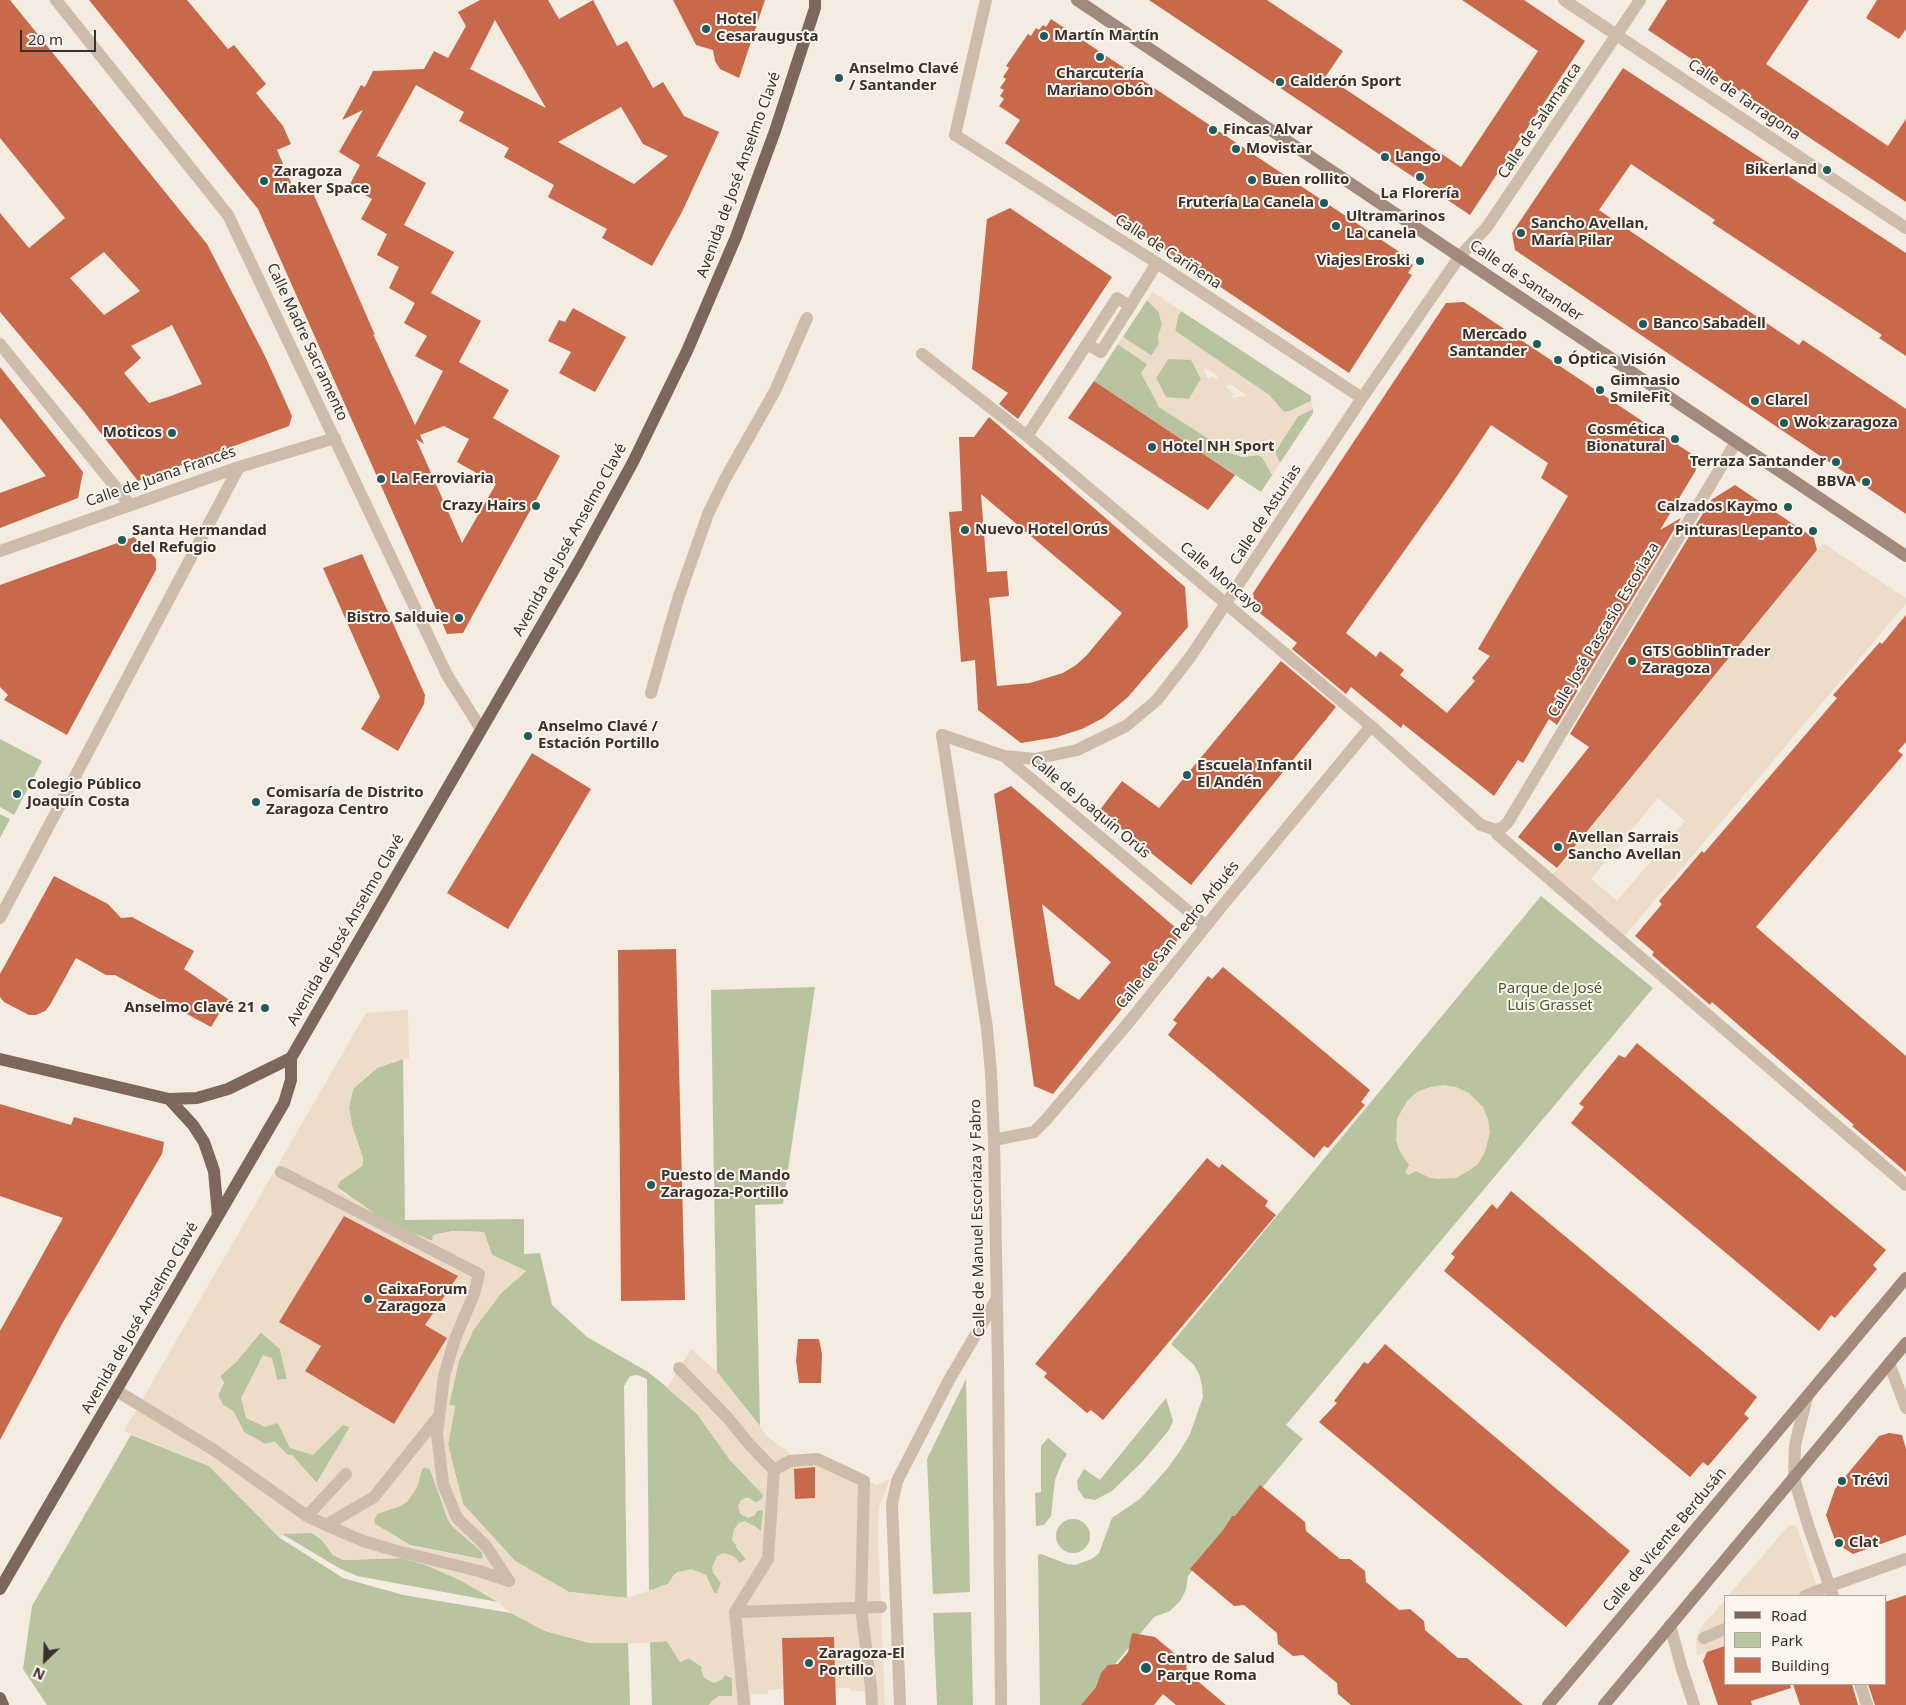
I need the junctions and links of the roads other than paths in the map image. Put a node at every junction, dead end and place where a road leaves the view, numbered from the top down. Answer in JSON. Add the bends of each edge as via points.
{"nodes":[{"id":1,"x":56,"y":0,"type":"edge"},
{"id":2,"x":986,"y":0,"type":"edge"},
{"id":3,"x":1077,"y":0,"type":"edge"},
{"id":4,"x":1564,"y":0,"type":"edge"},
{"id":5,"x":1640,"y":0,"type":"edge"},
{"id":6,"x":817,"y":3,"type":"edge"},
{"id":7,"x":1618,"y":35,"type":"junction"},
{"id":8,"x":1906,"y":228,"type":"edge"},
{"id":9,"x":1460,"y":256,"type":"junction"},
{"id":10,"x":1157,"y":262,"type":"junction"},
{"id":11,"x":807,"y":318,"type":"dead end"},
{"id":12,"x":0,"y":344,"type":"edge"},
{"id":13,"x":922,"y":354,"type":"dead end"},
{"id":14,"x":1362,"y":398,"type":"junction"},
{"id":15,"x":1027,"y":436,"type":"junction"},
{"id":16,"x":334,"y":438,"type":"junction"},
{"id":17,"x":1736,"y":442,"type":"junction"},
{"id":18,"x":239,"y":467,"type":"junction"},
{"id":19,"x":130,"y":505,"type":"junction"},
{"id":20,"x":0,"y":551,"type":"edge"},
{"id":21,"x":1906,"y":556,"type":"edge"},
{"id":22,"x":1226,"y":604,"type":"junction"},
{"id":23,"x":651,"y":693,"type":"dead end"},
{"id":24,"x":1372,"y":726,"type":"junction"},
{"id":25,"x":482,"y":728,"type":"junction"},
{"id":26,"x":942,"y":735,"type":"joint"},
{"id":27,"x":1004,"y":756,"type":"junction"},
{"id":28,"x":1496,"y":830,"type":"junction"},
{"id":29,"x":0,"y":918,"type":"edge"},
{"id":30,"x":1206,"y":926,"type":"junction"},
{"id":31,"x":291,"y":1058,"type":"junction"},
{"id":32,"x":0,"y":1059,"type":"edge"},
{"id":33,"x":169,"y":1099,"type":"junction"},
{"id":34,"x":994,"y":1140,"type":"junction"},
{"id":35,"x":281,"y":1172,"type":"dead end"},
{"id":36,"x":1906,"y":1185,"type":"edge"},
{"id":37,"x":218,"y":1216,"type":"junction"},
{"id":38,"x":1906,"y":1278,"type":"edge"},
{"id":39,"x":996,"y":1300,"type":"junction"},
{"id":40,"x":1906,"y":1344,"type":"edge"},
{"id":41,"x":1889,"y":1363,"type":"junction"},
{"id":42,"x":679,"y":1368,"type":"dead end"},
{"id":43,"x":117,"y":1390,"type":"junction"},
{"id":44,"x":1807,"y":1398,"type":"junction"},
{"id":45,"x":1906,"y":1408,"type":"edge"},
{"id":46,"x":440,"y":1415,"type":"junction"},
{"id":47,"x":774,"y":1470,"type":"junction"},
{"id":48,"x":346,"y":1474,"type":"dead end"},
{"id":49,"x":1794,"y":1478,"type":"junction"},
{"id":50,"x":307,"y":1516,"type":"junction"},
{"id":51,"x":326,"y":1525,"type":"junction"},
{"id":52,"x":1906,"y":1559,"type":"edge"},
{"id":53,"x":0,"y":1589,"type":"edge"},
{"id":54,"x":1831,"y":1591,"type":"edge"},
{"id":55,"x":1810,"y":1595,"type":"edge"},
{"id":56,"x":881,"y":1607,"type":"dead end"},
{"id":57,"x":862,"y":1608,"type":"junction"},
{"id":58,"x":735,"y":1612,"type":"junction"},
{"id":59,"x":1670,"y":1625,"type":"junction"},
{"id":60,"x":1724,"y":1629,"type":"edge"},
{"id":61,"x":1704,"y":1638,"type":"dead end"},
{"id":62,"x":1860,"y":1685,"type":"edge"},
{"id":63,"x":0,"y":1698,"type":"edge"},
{"id":64,"x":3,"y":1705,"type":"edge"},
{"id":65,"x":744,"y":1705,"type":"edge"},
{"id":66,"x":872,"y":1705,"type":"edge"},
{"id":67,"x":900,"y":1705,"type":"edge"},
{"id":68,"x":1001,"y":1705,"type":"edge"},
{"id":69,"x":1548,"y":1705,"type":"edge"},
{"id":70,"x":1604,"y":1705,"type":"edge"},
{"id":71,"x":1694,"y":1705,"type":"edge"},
{"id":72,"x":1866,"y":1705,"type":"edge"}],
"edges":[{"from":1,"to":16,"type":"street","name":"Calle Madre Sacramento","via":[[228,215]]},
{"from":2,"to":10,"type":"street","name":"Calle de Cariñena","via":[[955,135]]},
{"from":3,"to":9,"type":"main road","name":"Calle de Santander"},
{"from":4,"to":7,"type":"street","name":"Calle de Tarragona"},
{"from":5,"to":7,"type":"street","name":"Calle de Salamanca"},
{"from":6,"to":25,"type":"main road","name":"Avenida de José Anselmo Clavé","via":[[757,181],[684,359],[603,519]]},
{"from":7,"to":8,"type":"street","name":"Calle de Tarragona"},
{"from":7,"to":9,"type":"street","name":"Calle de Salamanca","via":[[1487,227]]},
{"from":9,"to":14,"type":"street","name":"Calle de Asturias"},
{"from":9,"to":17,"type":"main road","name":"Calle de Santander"},
{"from":10,"to":14,"type":"street","name":"Calle de Cariñena"},
{"from":10,"to":15,"type":"street","via":[[1130,306],[1117,298]]},
{"from":11,"to":23,"type":"street","via":[[775,391],[708,514],[678,599]]},
{"from":12,"to":19,"type":"street"},
{"from":13,"to":15,"type":"street","name":"Calle Moncayo"},
{"from":14,"to":22,"type":"street","name":"Calle de Asturias"},
{"from":15,"to":22,"type":"street","name":"Calle Moncayo"},
{"from":16,"to":18,"type":"street","name":"Calle de Juana Francés"},
{"from":16,"to":25,"type":"street","name":"Calle Madre Sacramento","via":[[447,675]]},
{"from":17,"to":21,"type":"main road","name":"Calle de Santander"},
{"from":17,"to":28,"type":"street","name":"Calle José Pascasio Escoriaza","via":[[1508,822]]},
{"from":18,"to":19,"type":"street","name":"Calle de Juana Francés"},
{"from":18,"to":29,"type":"street"},
{"from":19,"to":20,"type":"street","name":"Calle de Juana Francés"},
{"from":22,"to":24,"type":"street","name":"Calle Moncayo"},
{"from":22,"to":27,"type":"street","name":"Calle de Asturias","via":[[1156,700],[1126,726],[1077,750],[1035,759]]},
{"from":24,"to":28,"type":"street","name":"Calle Moncayo","via":[[1481,825]]},
{"from":24,"to":30,"type":"street","name":"Calle de San Pedro Arbués"},
{"from":25,"to":31,"type":"main road","name":"Avenida de José Anselmo Clavé"},
{"from":26,"to":27,"type":"street","name":"Calle de Joaquín Orús"},
{"from":26,"to":34,"type":"street","name":"Calle de Manuel Escoriaza y Fabro","via":[[987,1028]]},
{"from":27,"to":30,"type":"street","name":"Calle de Joaquín Orús"},
{"from":28,"to":36,"type":"street","name":"Calle Moncayo"},
{"from":30,"to":34,"type":"street","name":"Calle de San Pedro Arbués","via":[[1045,1121],[1034,1132]]},
{"from":31,"to":33,"type":"main road","via":[[228,1089],[197,1098]]},
{"from":31,"to":37,"type":"main road","name":"Avenida de José Anselmo Clavé","via":[[291,1080],[284,1104]]},
{"from":32,"to":33,"type":"main road"},
{"from":33,"to":37,"type":"main road","via":[[204,1142],[214,1171]]},
{"from":34,"to":39,"type":"street","name":"Calle de Manuel Escoriaza y Fabro"},
{"from":35,"to":46,"type":"street","via":[[479,1274],[444,1376]]},
{"from":37,"to":43,"type":"main road","name":"Avenida de José Anselmo Clavé"},
{"from":38,"to":44,"type":"main road","name":"Calle de Vicente Berdusán"},
{"from":39,"to":67,"type":"street","via":[[948,1380],[897,1481],[892,1504]]},
{"from":39,"to":68,"type":"street","name":"Calle de Manuel Escoriaza y Fabro"},
{"from":40,"to":41,"type":"main road"},
{"from":41,"to":45,"type":"street"},
{"from":41,"to":49,"type":"main road"},
{"from":42,"to":47,"type":"street"},
{"from":43,"to":50,"type":"street","via":[[214,1450]]},
{"from":43,"to":53,"type":"main road","name":"Avenida de José Anselmo Clavé"},
{"from":44,"to":49,"type":"street","name":"Calle de Vicente Berdusán","via":[[1796,1445]]},
{"from":44,"to":69,"type":"main road","name":"Calle de Vicente Berdusán"},
{"from":46,"to":51,"type":"street","via":[[374,1497]]},
{"from":46,"to":51,"type":"street","via":[[437,1434],[443,1484],[457,1518],[486,1546],[509,1581],[389,1549]]},
{"from":47,"to":57,"type":"street","via":[[790,1461],[817,1459],[864,1481]]},
{"from":47,"to":58,"type":"street","via":[[768,1559]]},
{"from":48,"to":50,"type":"street"},
{"from":49,"to":54,"type":"street"},
{"from":49,"to":59,"type":"main road"},
{"from":50,"to":51,"type":"street"},
{"from":52,"to":54,"type":"street"},
{"from":54,"to":55,"type":"street"},
{"from":56,"to":57,"type":"street"},
{"from":57,"to":58,"type":"street"},
{"from":57,"to":66,"type":"street"},
{"from":58,"to":65,"type":"street"},
{"from":59,"to":70,"type":"main road"},
{"from":59,"to":71,"type":"street"},
{"from":60,"to":61,"type":"street"},
{"from":62,"to":72,"type":"street"},
{"from":63,"to":64,"type":"main road"}]}
